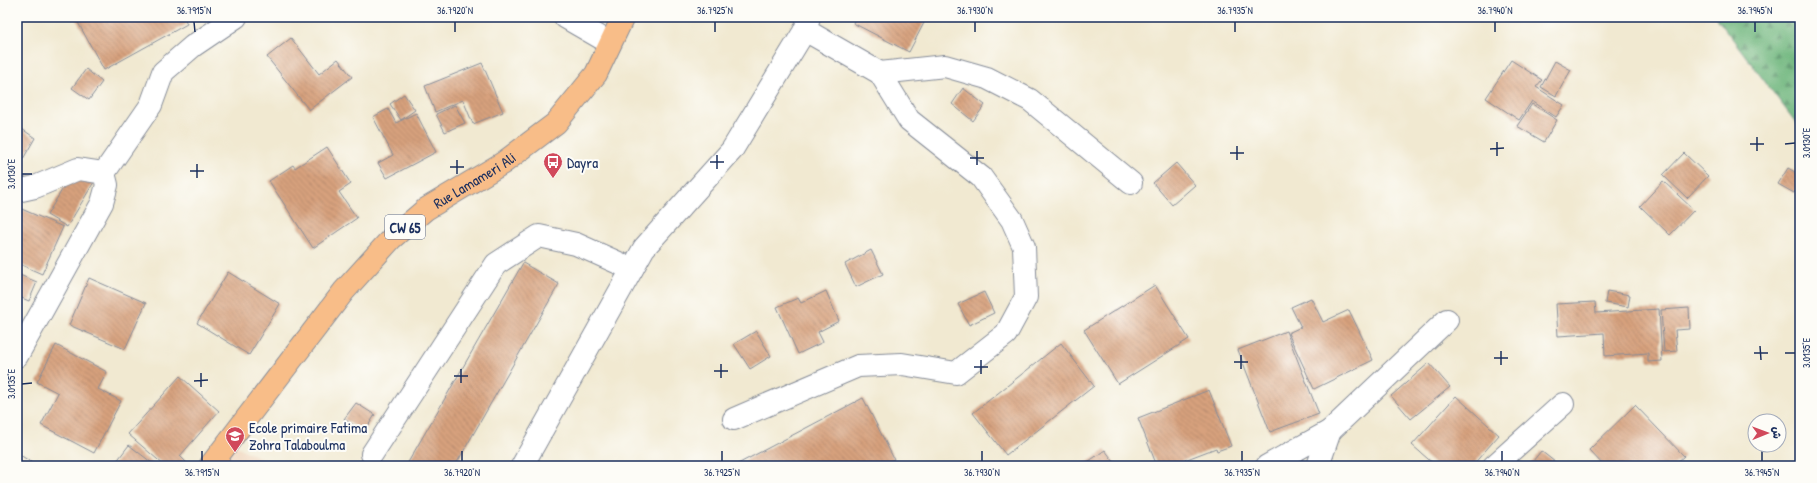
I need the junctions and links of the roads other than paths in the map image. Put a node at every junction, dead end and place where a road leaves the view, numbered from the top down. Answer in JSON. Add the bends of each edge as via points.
{"nodes":[{"id":1,"x":236,"y":17,"type":"edge"},
{"id":2,"x":565,"y":17,"type":"edge"},
{"id":3,"x":623,"y":17,"type":"edge"},
{"id":4,"x":807,"y":24,"type":"edge"},
{"id":5,"x":610,"y":43,"type":"junction"},
{"id":6,"x":880,"y":73,"type":"junction"},
{"id":7,"x":104,"y":173,"type":"junction"},
{"id":8,"x":1131,"y":183,"type":"dead end"},
{"id":9,"x":17,"y":191,"type":"edge"},
{"id":10,"x":632,"y":269,"type":"junction"},
{"id":11,"x":1447,"y":320,"type":"dead end"},
{"id":12,"x":17,"y":356,"type":"edge"},
{"id":13,"x":1563,"y":404,"type":"dead end"},
{"id":14,"x":734,"y":419,"type":"dead end"},
{"id":15,"x":1330,"y":430,"type":"junction"},
{"id":16,"x":372,"y":454,"type":"dead end"},
{"id":17,"x":210,"y":466,"type":"edge"},
{"id":18,"x":522,"y":466,"type":"edge"},
{"id":19,"x":1267,"y":466,"type":"edge"},
{"id":20,"x":1318,"y":466,"type":"edge"},
{"id":21,"x":1494,"y":466,"type":"edge"}],
"edges":[{"from":1,"to":7,"type":"street","via":[[193,46],[163,72],[151,105]]},
{"from":2,"to":5,"type":"street"},
{"from":3,"to":5,"type":"main road","name":"Rue Lamameri Ali","number":"CW 65"},
{"from":4,"to":6,"type":"street"},
{"from":4,"to":10,"type":"street","via":[[732,150],[644,248]]},
{"from":5,"to":17,"type":"main road","name":"Rue Lamameri Ali","number":"CW 65","via":[[596,74],[556,123],[503,163],[426,209],[391,239],[344,291]]},
{"from":6,"to":8,"type":"street","via":[[945,66],[987,78],[1030,100]]},
{"from":6,"to":14,"type":"street","via":[[909,120],[981,177],[1012,220],[1024,247],[1026,297],[1006,334],[956,373],[902,364],[858,366]]},
{"from":7,"to":9,"type":"street","via":[[78,169],[35,187]]},
{"from":7,"to":12,"type":"street","via":[[107,185],[102,204]]},
{"from":10,"to":16,"type":"street","via":[[576,244],[539,236],[496,264]]},
{"from":10,"to":18,"type":"street"},
{"from":11,"to":15,"type":"street"},
{"from":13,"to":21,"type":"street"},
{"from":15,"to":19,"type":"street"},
{"from":15,"to":20,"type":"street"}]}
